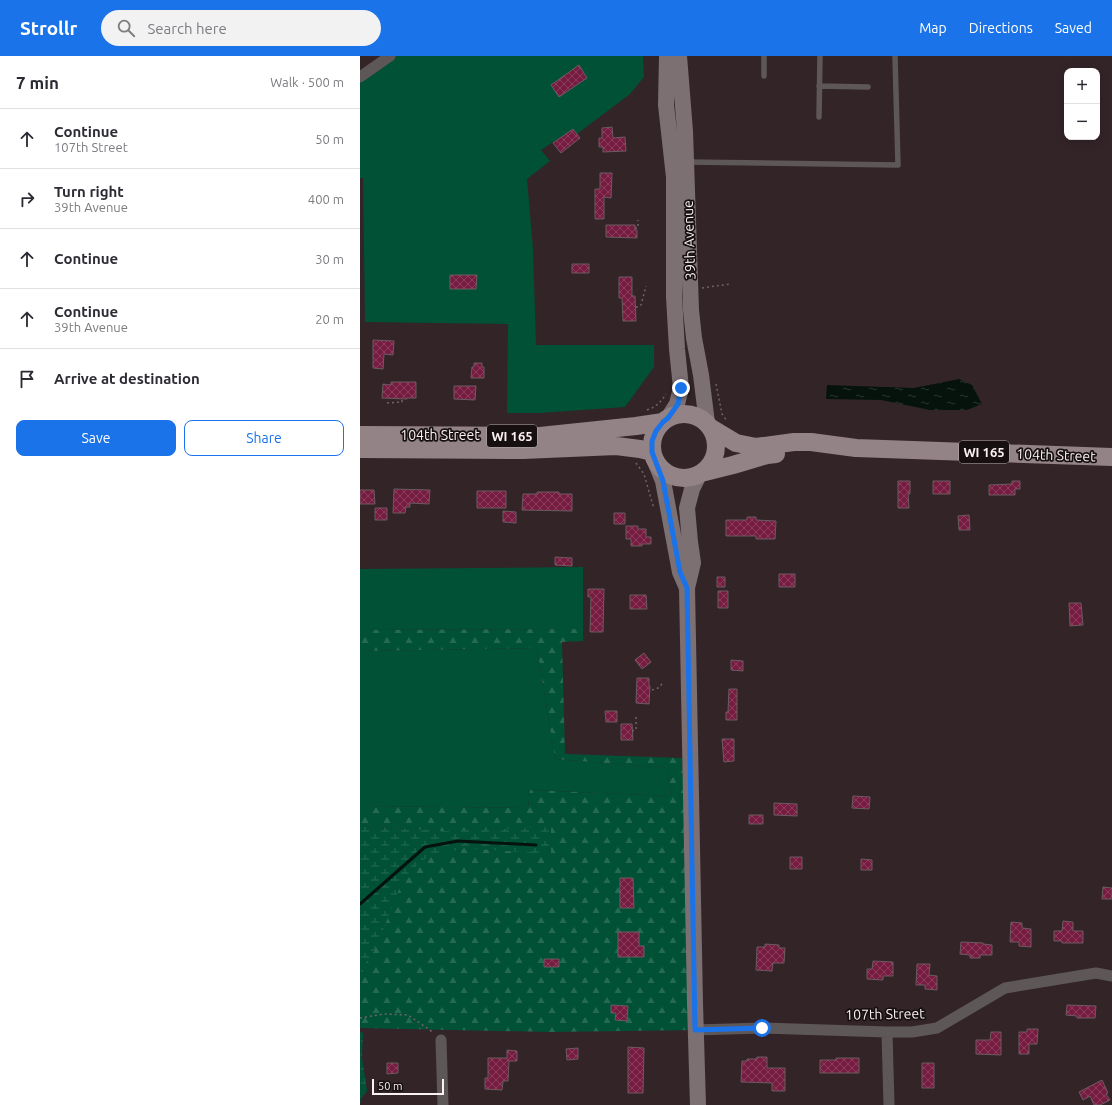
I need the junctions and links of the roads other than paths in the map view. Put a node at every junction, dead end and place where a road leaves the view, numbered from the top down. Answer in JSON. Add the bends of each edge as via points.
{"nodes":[{"id":1,"x":390,"y":56,"type":"edge"},
{"id":2,"x":667,"y":56,"type":"edge"},
{"id":3,"x":679,"y":56,"type":"edge"},
{"id":4,"x":764,"y":56,"type":"edge"},
{"id":5,"x":820,"y":56,"type":"edge"},
{"id":6,"x":895,"y":56,"type":"edge"},
{"id":7,"x":764,"y":76,"type":"dead end"},
{"id":8,"x":360,"y":77,"type":"edge"},
{"id":9,"x":820,"y":86,"type":"junction"},
{"id":10,"x":868,"y":87,"type":"dead end"},
{"id":11,"x":820,"y":117,"type":"dead end"},
{"id":12,"x":686,"y":162,"type":"junction"},
{"id":13,"x":674,"y":288,"type":"junction"},
{"id":14,"x":690,"y":288,"type":"junction"},
{"id":15,"x":665,"y":420,"type":"junction"},
{"id":16,"x":709,"y":426,"type":"junction"},
{"id":17,"x":360,"y":435,"type":"edge"},
{"id":18,"x":856,"y":448,"type":"junction"},
{"id":19,"x":360,"y":449,"type":"edge"},
{"id":20,"x":653,"y":456,"type":"junction"},
{"id":21,"x":1112,"y":457,"type":"edge"},
{"id":22,"x":702,"y":473,"type":"junction"},
{"id":23,"x":687,"y":588,"type":"junction"},
{"id":24,"x":1112,"y":976,"type":"edge"},
{"id":25,"x":695,"y":1030,"type":"junction"},
{"id":26,"x":887,"y":1032,"type":"junction"},
{"id":27,"x":441,"y":1040,"type":"road end"},
{"id":28,"x":443,"y":1105,"type":"edge"},
{"id":29,"x":698,"y":1105,"type":"edge"},
{"id":30,"x":889,"y":1105,"type":"edge"}],
"edges":[{"from":1,"to":8,"type":"street"},
{"from":2,"to":13,"type":"main road","name":"39th Avenue","via":[[666,105],[674,177]]},
{"from":3,"to":12,"type":"main road","name":"39th Avenue"},
{"from":4,"to":7,"type":"lane"},
{"from":5,"to":9,"type":"lane"},
{"from":6,"to":12,"type":"lane","via":[[898,165]]},
{"from":9,"to":10,"type":"lane"},
{"from":9,"to":11,"type":"lane"},
{"from":12,"to":14,"type":"main road","name":"39th Avenue"},
{"from":13,"to":14,"type":"main road"},
{"from":13,"to":15,"type":"main road","name":"39th Avenue","via":[[681,388],[678,404]]},
{"from":14,"to":16,"type":"main road","name":"39th Avenue","via":[[690,310]]},
{"from":15,"to":16,"type":"main road","number":"WI 165","via":[[688,414],[698,417]]},
{"from":15,"to":17,"type":"main road","name":"104th Street","number":"WI 165","via":[[636,426],[540,436]]},
{"from":15,"to":20,"type":"main road","via":[[652,441]]},
{"from":16,"to":18,"type":"main road","name":"104th Street","number":"WI 165","via":[[736,443],[756,447],[812,442]]},
{"from":16,"to":22,"type":"main road","via":[[715,436],[716,456]]},
{"from":18,"to":21,"type":"main road","name":"104th Street","number":"WI 165"},
{"from":18,"to":22,"type":"main road","name":"104th Street","number":"WI 165","via":[[767,455]]},
{"from":19,"to":20,"type":"main road","name":"104th Street","number":"WI 165","via":[[522,450],[616,446],[640,449]]},
{"from":20,"to":22,"type":"main road","number":"WI 165","via":[[668,475],[689,478]]},
{"from":20,"to":23,"type":"main road","via":[[663,481],[680,572]]},
{"from":22,"to":23,"type":"main road","via":[[692,489],[687,508],[693,562]]},
{"from":23,"to":25,"type":"main road"},
{"from":24,"to":26,"type":"street","name":"107th Street","via":[[1096,973],[1005,988],[936,1028],[912,1032]]},
{"from":25,"to":26,"type":"street","name":"107th Street","via":[[762,1028]]},
{"from":25,"to":29,"type":"main road"},
{"from":26,"to":30,"type":"street"},
{"from":27,"to":28,"type":"street"}]}
